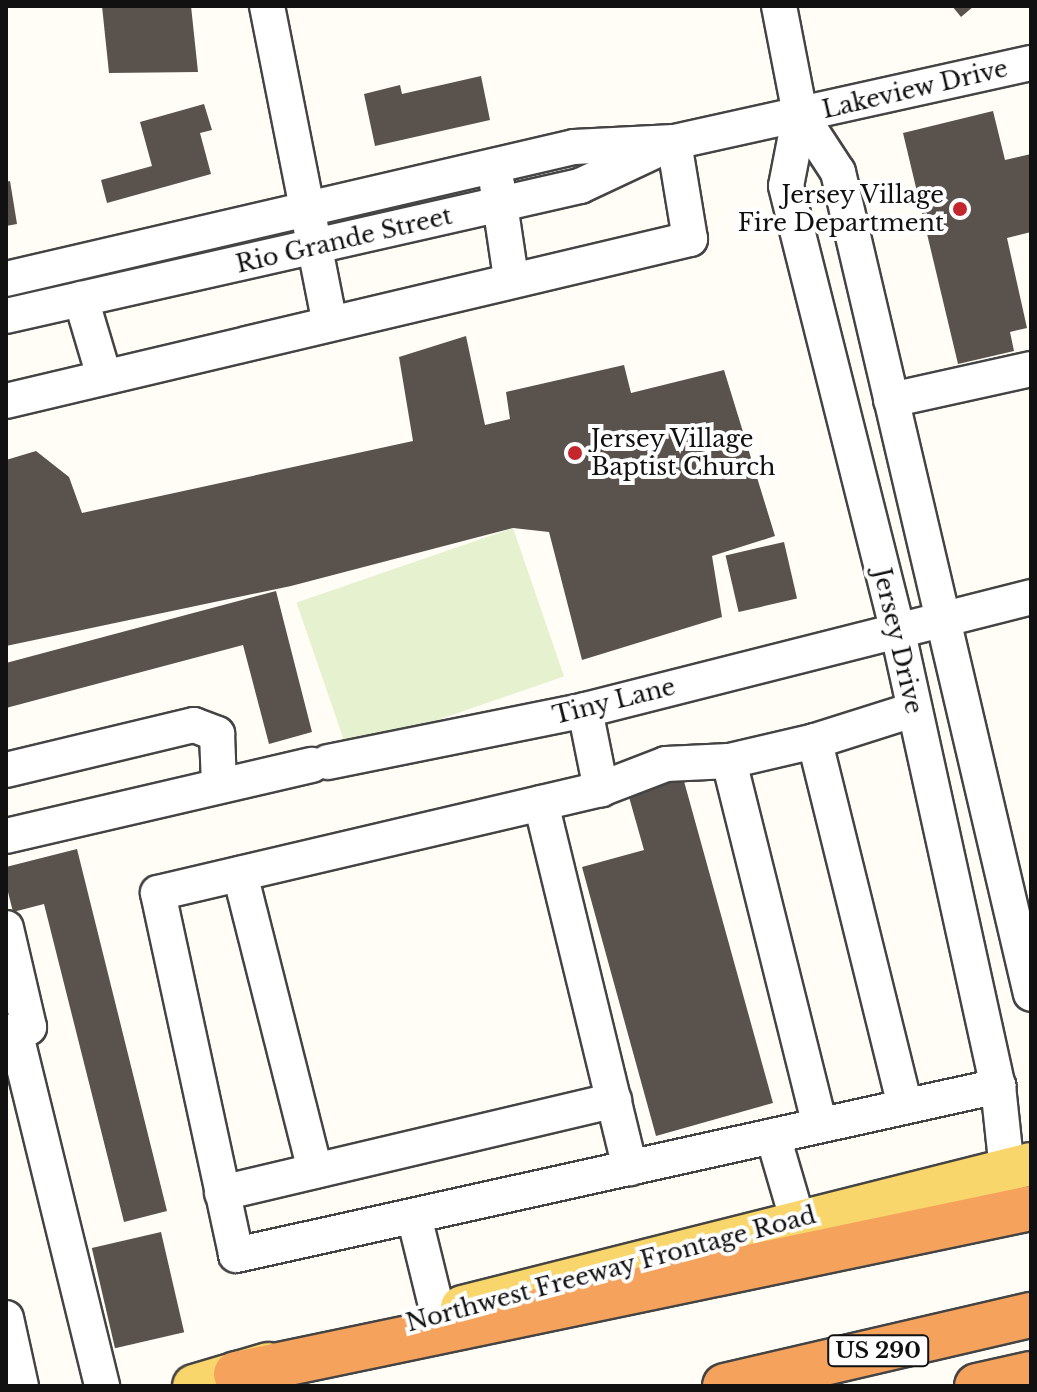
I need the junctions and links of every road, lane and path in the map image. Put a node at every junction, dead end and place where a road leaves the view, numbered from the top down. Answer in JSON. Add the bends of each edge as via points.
{"nodes":[{"id":1,"x":267,"y":6,"type":"edge"},
{"id":2,"x":779,"y":6,"type":"edge"},
{"id":3,"x":1031,"y":63,"type":"edge"},
{"id":4,"x":800,"y":114,"type":"junction"},
{"id":5,"x":674,"y":142,"type":"junction"},
{"id":6,"x":494,"y":165,"type":"junction"},
{"id":7,"x":500,"y":204,"type":"junction"},
{"id":8,"x":305,"y":208,"type":"junction"},
{"id":9,"x":313,"y":246,"type":"junction"},
{"id":10,"x":511,"y":278,"type":"junction"},
{"id":11,"x":6,"y":279,"type":"edge"},
{"id":12,"x":81,"y":299,"type":"junction"},
{"id":13,"x":6,"y":316,"type":"edge"},
{"id":14,"x":329,"y":320,"type":"junction"},
{"id":15,"x":1031,"y":369,"type":"edge"},
{"id":16,"x":104,"y":376,"type":"junction"},
{"id":17,"x":8,"y":391,"type":"edge"},
{"id":18,"x":891,"y":400,"type":"junction"},
{"id":19,"x":1031,"y":597,"type":"edge"},
{"id":20,"x":941,"y":618,"type":"junction"},
{"id":21,"x":897,"y":628,"type":"junction"},
{"id":22,"x":585,"y":710,"type":"junction"},
{"id":23,"x":913,"y":710,"type":"junction"},
{"id":24,"x":815,"y":741,"type":"junction"},
{"id":25,"x":729,"y":761,"type":"junction"},
{"id":26,"x":6,"y":770,"type":"edge"},
{"id":27,"x":219,"y":784,"type":"junction"},
{"id":28,"x":601,"y":789,"type":"junction"},
{"id":29,"x":541,"y":803,"type":"junction"},
{"id":30,"x":6,"y":836,"type":"edge"},
{"id":31,"x":240,"y":874,"type":"junction"},
{"id":32,"x":6,"y":928,"type":"edge"},
{"id":33,"x":1031,"y":994,"type":"edge"},
{"id":34,"x":10,"y":1032,"type":"edge"},
{"id":35,"x":998,"y":1086,"type":"junction"},
{"id":36,"x":614,"y":1100,"type":"junction"},
{"id":37,"x":905,"y":1106,"type":"junction"},
{"id":38,"x":820,"y":1125,"type":"junction"},
{"id":39,"x":773,"y":1136,"type":"junction"},
{"id":40,"x":1019,"y":1167,"type":"edge"},
{"id":41,"x":630,"y":1168,"type":"junction"},
{"id":42,"x":315,"y":1171,"type":"junction"},
{"id":43,"x":222,"y":1193,"type":"junction"},
{"id":44,"x":1031,"y":1208,"type":"edge"},
{"id":45,"x":414,"y":1216,"type":"junction"},
{"id":46,"x":797,"y":1218,"type":"junction"},
{"id":47,"x":438,"y":1314,"type":"junction"},
{"id":48,"x":1031,"y":1315,"type":"edge"},
{"id":49,"x":6,"y":1318,"type":"edge"},
{"id":50,"x":236,"y":1374,"type":"junction"},
{"id":51,"x":1031,"y":1374,"type":"edge"},
{"id":52,"x":21,"y":1386,"type":"edge"},
{"id":53,"x":102,"y":1386,"type":"edge"},
{"id":54,"x":194,"y":1386,"type":"edge"},
{"id":55,"x":725,"y":1386,"type":"edge"},
{"id":56,"x":977,"y":1386,"type":"edge"}],
"edges":[{"from":1,"to":8,"type":"street"},
{"from":2,"to":4,"type":"street","name":"Jersey Drive"},
{"from":3,"to":4,"type":"street","name":"Lakeview Drive"},
{"from":4,"to":5,"type":"street","name":"Rio Grande Street"},
{"from":4,"to":18,"type":"street","name":"Jersey Drive","via":[[838,172]]},
{"from":4,"to":21,"type":"street","name":"Jersey Drive","via":[[786,186]]},
{"from":5,"to":6,"type":"street","name":"Rio Grande Street","via":[[574,147]]},
{"from":5,"to":7,"type":"street","name":"Rio Grande Street","via":[[580,186]]},
{"from":5,"to":10,"type":"street","via":[[690,239]]},
{"from":6,"to":7,"type":"street"},
{"from":6,"to":8,"type":"street","name":"Rio Grande Street"},
{"from":7,"to":9,"type":"street","name":"Rio Grande Street"},
{"from":7,"to":10,"type":"street"},
{"from":8,"to":9,"type":"street"},
{"from":8,"to":11,"type":"street","name":"Rio Grande Street"},
{"from":9,"to":12,"type":"street","name":"Rio Grande Street"},
{"from":9,"to":14,"type":"street"},
{"from":10,"to":14,"type":"street"},
{"from":12,"to":13,"type":"street","name":"Rio Grande Street"},
{"from":12,"to":16,"type":"street"},
{"from":14,"to":16,"type":"street"},
{"from":15,"to":18,"type":"street"},
{"from":16,"to":17,"type":"street"},
{"from":18,"to":20,"type":"street","name":"Jersey Drive"},
{"from":19,"to":20,"type":"street","name":"Tiny Lane"},
{"from":20,"to":21,"type":"street","name":"Tiny Lane"},
{"from":20,"to":33,"type":"street","name":"Jersey Drive"},
{"from":21,"to":22,"type":"street","name":"Tiny Lane"},
{"from":21,"to":23,"type":"street","name":"Jersey Drive"},
{"from":22,"to":27,"type":"street","name":"Tiny Lane"},
{"from":22,"to":28,"type":"street"},
{"from":23,"to":24,"type":"street"},
{"from":23,"to":35,"type":"street","name":"Jersey Drive"},
{"from":24,"to":25,"type":"street"},
{"from":24,"to":37,"type":"street"},
{"from":25,"to":28,"type":"street","via":[[666,764]]},
{"from":25,"to":38,"type":"street"},
{"from":26,"to":27,"type":"street","via":[[194,725],[217,734]]},
{"from":27,"to":30,"type":"street","name":"Tiny Lane"},
{"from":28,"to":29,"type":"street"},
{"from":29,"to":31,"type":"street"},
{"from":29,"to":36,"type":"street"},
{"from":31,"to":42,"type":"street"},
{"from":31,"to":43,"type":"street","via":[[158,893]]},
{"from":32,"to":34,"type":"street","via":[[29,1027]]},
{"from":34,"to":53,"type":"street"},
{"from":35,"to":37,"type":"street"},
{"from":35,"to":40,"type":"street","name":"Jersey Drive"},
{"from":36,"to":41,"type":"street"},
{"from":36,"to":42,"type":"street"},
{"from":37,"to":38,"type":"street"},
{"from":38,"to":39,"type":"street"},
{"from":39,"to":41,"type":"street"},
{"from":39,"to":46,"type":"street"},
{"from":40,"to":46,"type":"main road","name":"Northwest Freeway Frontage Road"},
{"from":41,"to":45,"type":"street"},
{"from":42,"to":43,"type":"street"},
{"from":43,"to":45,"type":"street","via":[[236,1255]]},
{"from":44,"to":50,"type":"highway"},
{"from":45,"to":47,"type":"street"},
{"from":46,"to":47,"type":"main road","name":"Northwest Freeway Frontage Road"},
{"from":47,"to":50,"type":"main road","name":"Northwest Freeway Frontage Road"},
{"from":48,"to":55,"type":"highway","number":"US 290"},
{"from":49,"to":52,"type":"street"},
{"from":50,"to":54,"type":"main road","name":"Northwest Freeway Frontage Road"},
{"from":51,"to":56,"type":"highway"}]}
